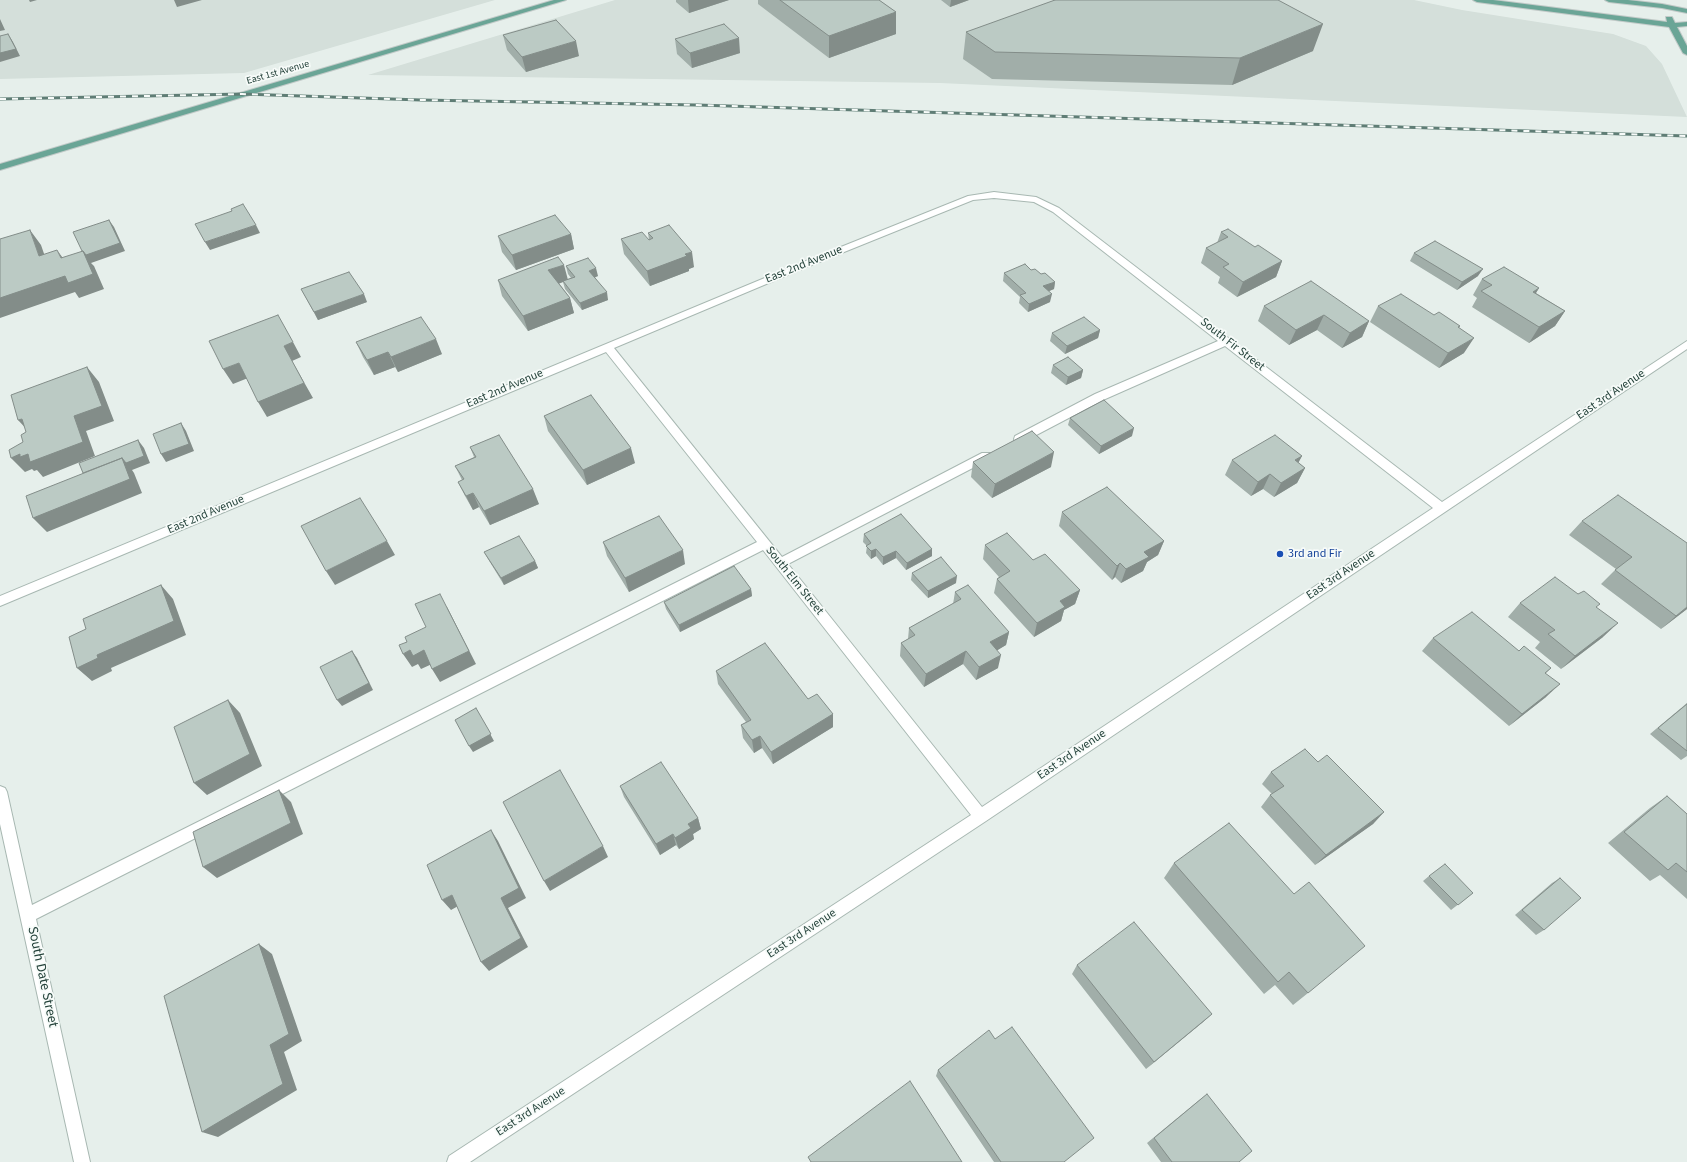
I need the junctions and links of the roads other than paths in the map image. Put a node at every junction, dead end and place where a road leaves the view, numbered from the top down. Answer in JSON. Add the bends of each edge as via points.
{"nodes":[{"id":1,"x":562,"y":0,"type":"edge"},
{"id":2,"x":1477,"y":0,"type":"edge"},
{"id":3,"x":1609,"y":0,"type":"edge"},
{"id":4,"x":1662,"y":6,"type":"junction"},
{"id":5,"x":1687,"y":11,"type":"edge"},
{"id":6,"x":1687,"y":24,"type":"edge"},
{"id":7,"x":1672,"y":25,"type":"junction"},
{"id":8,"x":1687,"y":53,"type":"edge"},
{"id":9,"x":0,"y":166,"type":"edge"},
{"id":10,"x":1015,"y":196,"type":"joint"},
{"id":11,"x":1227,"y":341,"type":"junction"},
{"id":12,"x":1687,"y":344,"type":"edge"},
{"id":13,"x":607,"y":346,"type":"junction"},
{"id":14,"x":1007,"y":445,"type":"edge"},
{"id":15,"x":993,"y":453,"type":"edge"},
{"id":16,"x":1441,"y":508,"type":"junction"},
{"id":17,"x":764,"y":544,"type":"junction"},
{"id":18,"x":780,"y":563,"type":"junction"},
{"id":19,"x":0,"y":601,"type":"edge"},
{"id":20,"x":0,"y":792,"type":"edge"},
{"id":21,"x":981,"y":816,"type":"junction"},
{"id":22,"x":28,"y":915,"type":"junction"},
{"id":23,"x":82,"y":1162,"type":"edge"},
{"id":24,"x":455,"y":1162,"type":"edge"}],
"edges":[{"from":1,"to":9,"type":"main road","name":"East 1st Avenue"},
{"from":2,"to":7,"type":"main road"},
{"from":3,"to":4,"type":"main road"},
{"from":4,"to":5,"type":"main road"},
{"from":4,"to":7,"type":"main road"},
{"from":6,"to":7,"type":"main road"},
{"from":7,"to":8,"type":"main road"},
{"from":10,"to":11,"type":"street","name":"South Fir Street","via":[[1036,200],[1056,210]]},
{"from":10,"to":13,"type":"street","name":"East 2nd Avenue","via":[[971,198]]},
{"from":11,"to":14,"type":"street","via":[[1099,397]]},
{"from":11,"to":16,"type":"street","name":"South Fir Street"},
{"from":12,"to":16,"type":"street","name":"East 3rd Avenue"},
{"from":13,"to":17,"type":"street","name":"South Elm Street"},
{"from":13,"to":19,"type":"street","name":"East 2nd Avenue"},
{"from":15,"to":18,"type":"street"},
{"from":16,"to":21,"type":"street","name":"East 3rd Avenue"},
{"from":17,"to":18,"type":"street","name":"South Elm Street"},
{"from":17,"to":22,"type":"street"},
{"from":18,"to":21,"type":"street","name":"South Elm Street"},
{"from":20,"to":22,"type":"street","name":"South Date Street"},
{"from":21,"to":24,"type":"street","name":"East 3rd Avenue"},
{"from":22,"to":23,"type":"street","name":"South Date Street"}]}
